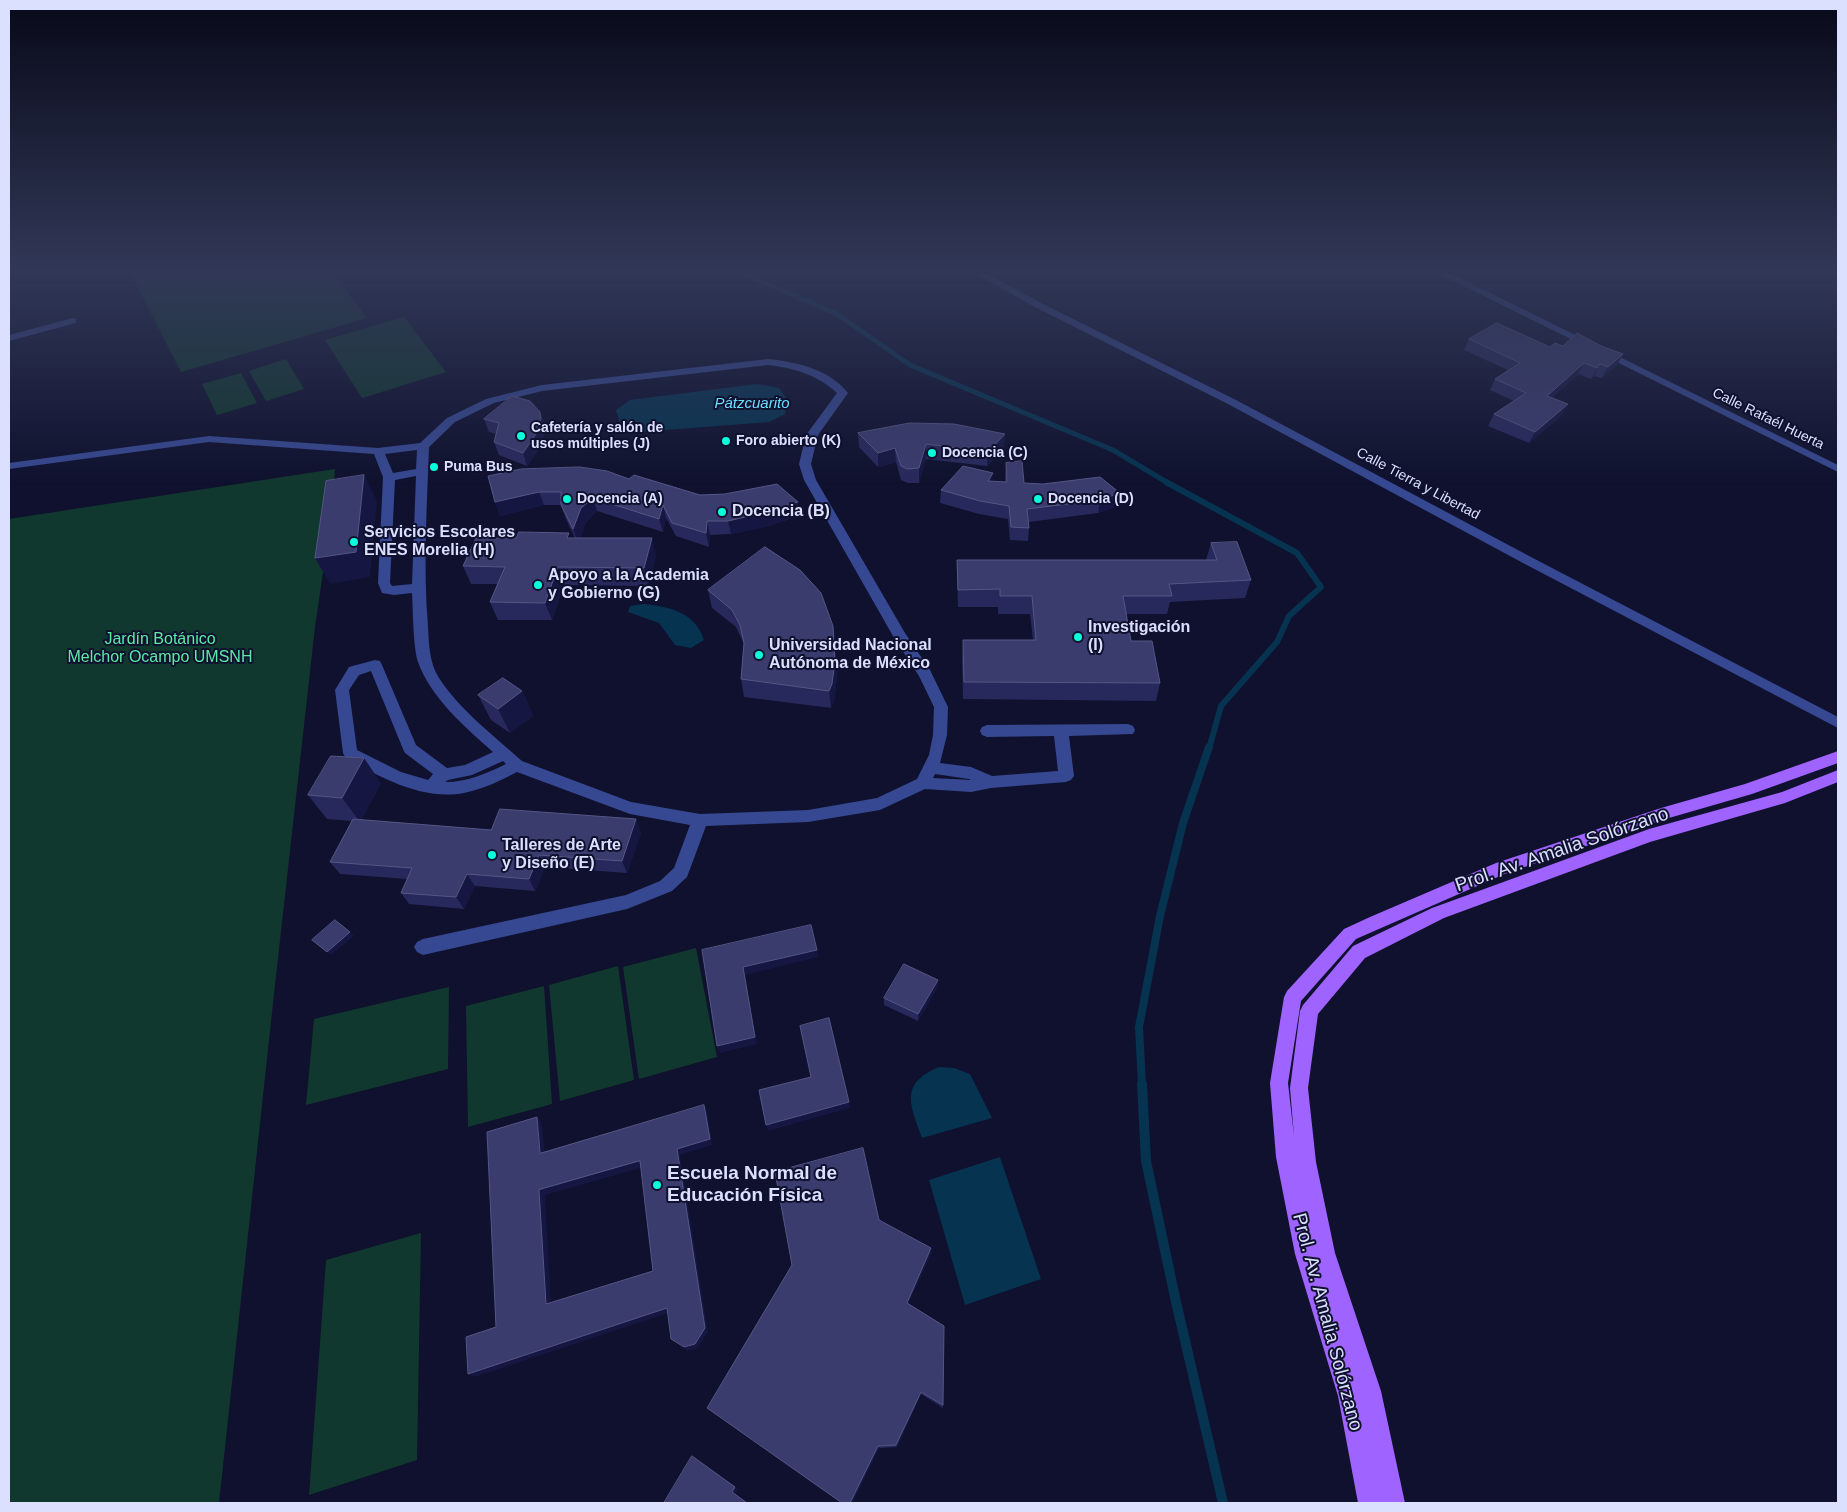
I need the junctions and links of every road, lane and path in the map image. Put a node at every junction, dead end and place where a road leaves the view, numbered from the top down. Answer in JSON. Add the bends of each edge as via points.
{"nodes":[{"id":1,"x":1116,"y":345,"type":"edge"},
{"id":2,"x":1587,"y":345,"type":"edge"},
{"id":3,"x":423,"y":446,"type":"junction"},
{"id":4,"x":378,"y":450,"type":"junction"},
{"id":5,"x":9,"y":466,"type":"edge"},
{"id":6,"x":1838,"y":469,"type":"edge"},
{"id":7,"x":422,"y":471,"type":"junction"},
{"id":8,"x":388,"y":477,"type":"junction"},
{"id":9,"x":418,"y":588,"type":"junction"},
{"id":10,"x":1838,"y":723,"type":"edge"},
{"id":11,"x":1060,"y":730,"type":"junction"},
{"id":12,"x":1128,"y":730,"type":"dead end"},
{"id":13,"x":987,"y":732,"type":"dead end"},
{"id":14,"x":506,"y":754,"type":"junction"},
{"id":15,"x":1838,"y":757,"type":"edge"},
{"id":16,"x":517,"y":765,"type":"junction"},
{"id":17,"x":931,"y":768,"type":"junction"},
{"id":18,"x":444,"y":774,"type":"junction"},
{"id":19,"x":1838,"y":776,"type":"edge"},
{"id":20,"x":991,"y":782,"type":"junction"},
{"id":21,"x":923,"y":783,"type":"junction"},
{"id":22,"x":427,"y":786,"type":"junction"},
{"id":23,"x":700,"y":820,"type":"junction"},
{"id":24,"x":1376,"y":922,"type":"junction"},
{"id":25,"x":1392,"y":935,"type":"junction"},
{"id":26,"x":423,"y":947,"type":"dead end"},
{"id":27,"x":1370,"y":1503,"type":"edge"},
{"id":28,"x":1393,"y":1503,"type":"edge"}],
"edges":[{"from":1,"to":10,"type":"street","name":"Calle Tierra y Libertad"},
{"from":2,"to":6,"type":"street","name":"Calle Rafaél Huerta"},
{"from":3,"to":4,"type":"street"},
{"from":3,"to":7,"type":"street"},
{"from":3,"to":17,"type":"street","via":[[451,420],[490,400],[542,388],[768,362],[793,364],[832,382],[843,393],[812,435],[805,464],[810,480],[925,674],[941,707],[940,735]]},
{"from":4,"to":5,"type":"street","via":[[209,439]]},
{"from":4,"to":8,"type":"street"},
{"from":7,"to":8,"type":"street"},
{"from":7,"to":9,"type":"street"},
{"from":8,"to":9,"type":"street","via":[[384,584],[386,590],[394,591]]},
{"from":9,"to":14,"type":"street","via":[[424,660],[433,680],[468,722]]},
{"from":11,"to":12,"type":"street"},
{"from":11,"to":13,"type":"street"},
{"from":11,"to":20,"type":"street","via":[[1066,776]]},
{"from":14,"to":16,"type":"street"},
{"from":14,"to":18,"type":"street","via":[[467,771]]},
{"from":15,"to":24,"type":"main road","name":"Prol. Av. Amalia Solórzano","via":[[1747,790],[1661,814],[1502,868]]},
{"from":16,"to":22,"type":"street","via":[[478,784]]},
{"from":16,"to":23,"type":"street","via":[[630,808]]},
{"from":17,"to":20,"type":"street","via":[[971,773]]},
{"from":17,"to":21,"type":"street"},
{"from":18,"to":22,"type":"street"},
{"from":18,"to":22,"type":"street","via":[[410,749],[375,665],[354,670],[342,690],[350,752],[374,767]]},
{"from":19,"to":25,"type":"main road","name":"Prol. Av. Amalia Solórzano","via":[[1785,797],[1649,836],[1530,878],[1438,913]]},
{"from":20,"to":21,"type":"street","via":[[971,786]]},
{"from":21,"to":23,"type":"street","via":[[880,804],[817,815]]},
{"from":23,"to":26,"type":"street","via":[[681,872],[666,886],[627,902]]},
{"from":24,"to":25,"type":"main road","via":[[1391,924],[1394,928]]},
{"from":24,"to":27,"type":"main road","name":"Prol. Av. Amalia Solórzano","via":[[1350,934],[1293,997],[1279,1083],[1286,1157],[1305,1254],[1349,1396]]},
{"from":25,"to":28,"type":"main road","name":"Prol. Av. Amalia Solórzano","via":[[1359,952],[1308,1012],[1299,1088],[1306,1162],[1325,1253],[1370,1391]]}]}
